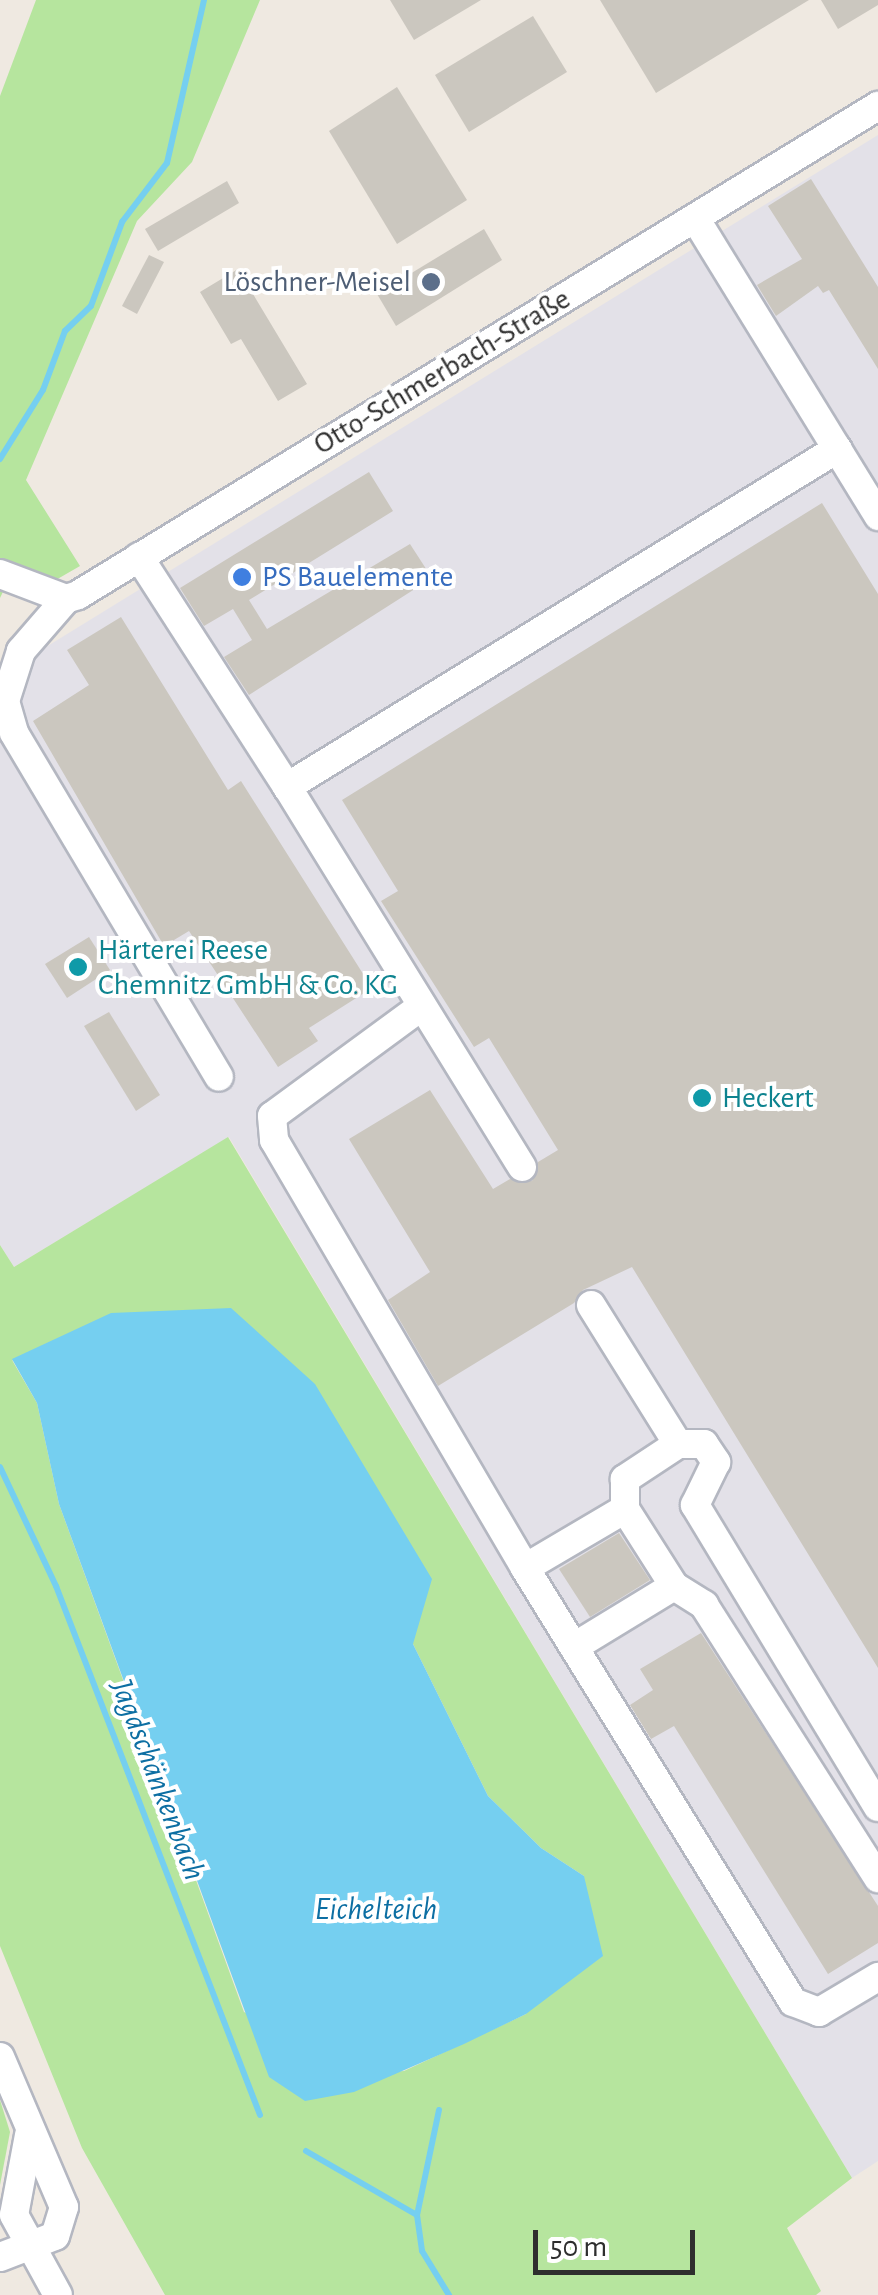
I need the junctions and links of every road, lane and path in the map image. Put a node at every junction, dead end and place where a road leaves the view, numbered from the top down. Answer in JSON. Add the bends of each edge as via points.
{"nodes":[{"id":1,"x":878,"y":106,"type":"edge"},
{"id":2,"x":694,"y":218,"type":"junction"},
{"id":3,"x":836,"y":449,"type":"junction"},
{"id":4,"x":878,"y":516,"type":"edge"},
{"id":5,"x":139,"y":557,"type":"junction"},
{"id":6,"x":0,"y":574,"type":"edge"},
{"id":7,"x":66,"y":600,"type":"junction"},
{"id":8,"x":288,"y":787,"type":"junction"},
{"id":9,"x":422,"y":1006,"type":"junction"},
{"id":10,"x":218,"y":1077,"type":"dead end"},
{"id":11,"x":522,"y":1167,"type":"dead end"},
{"id":12,"x":592,"y":1305,"type":"dead end"},
{"id":13,"x":678,"y":1444,"type":"junction"},
{"id":14,"x":625,"y":1509,"type":"junction"},
{"id":15,"x":525,"y":1568,"type":"junction"},
{"id":16,"x":674,"y":1586,"type":"junction"},
{"id":17,"x":574,"y":1648,"type":"junction"},
{"id":18,"x":878,"y":1806,"type":"edge"},
{"id":19,"x":878,"y":1878,"type":"edge"},
{"id":20,"x":878,"y":1976,"type":"edge"},
{"id":21,"x":0,"y":2057,"type":"edge"},
{"id":22,"x":28,"y":2135,"type":"junction"},
{"id":23,"x":30,"y":2242,"type":"junction"},
{"id":24,"x":0,"y":2257,"type":"edge"},
{"id":25,"x":58,"y":2295,"type":"edge"}],
"edges":[{"from":1,"to":2,"type":"street","name":"Otto-Schmerbach-Straße"},
{"from":2,"to":3,"type":"street"},
{"from":2,"to":5,"type":"street","name":"Otto-Schmerbach-Straße"},
{"from":3,"to":4,"type":"street"},
{"from":3,"to":8,"type":"street"},
{"from":5,"to":7,"type":"street","name":"Otto-Schmerbach-Straße"},
{"from":5,"to":8,"type":"street"},
{"from":6,"to":7,"type":"street"},
{"from":7,"to":10,"type":"street","name":"Otto-Schmerbach-Straße","via":[[21,650],[5,701],[14,733]]},
{"from":8,"to":9,"type":"street"},
{"from":9,"to":11,"type":"street"},
{"from":9,"to":15,"type":"street","via":[[272,1116],[274,1140]]},
{"from":12,"to":13,"type":"street"},
{"from":13,"to":14,"type":"street","via":[[625,1479]]},
{"from":13,"to":18,"type":"street","via":[[704,1444],[716,1462],[695,1505]]},
{"from":14,"to":15,"type":"street"},
{"from":14,"to":16,"type":"street"},
{"from":15,"to":17,"type":"street"},
{"from":16,"to":17,"type":"street"},
{"from":16,"to":19,"type":"street","via":[[704,1605]]},
{"from":17,"to":20,"type":"street","via":[[794,2002],[819,2012]]},
{"from":21,"to":22,"type":"street"},
{"from":22,"to":23,"type":"street","via":[[13,2198],[17,2232]]},
{"from":22,"to":23,"type":"street","via":[[64,2206],[55,2236]]},
{"from":23,"to":24,"type":"street"},
{"from":23,"to":25,"type":"street"}]}
